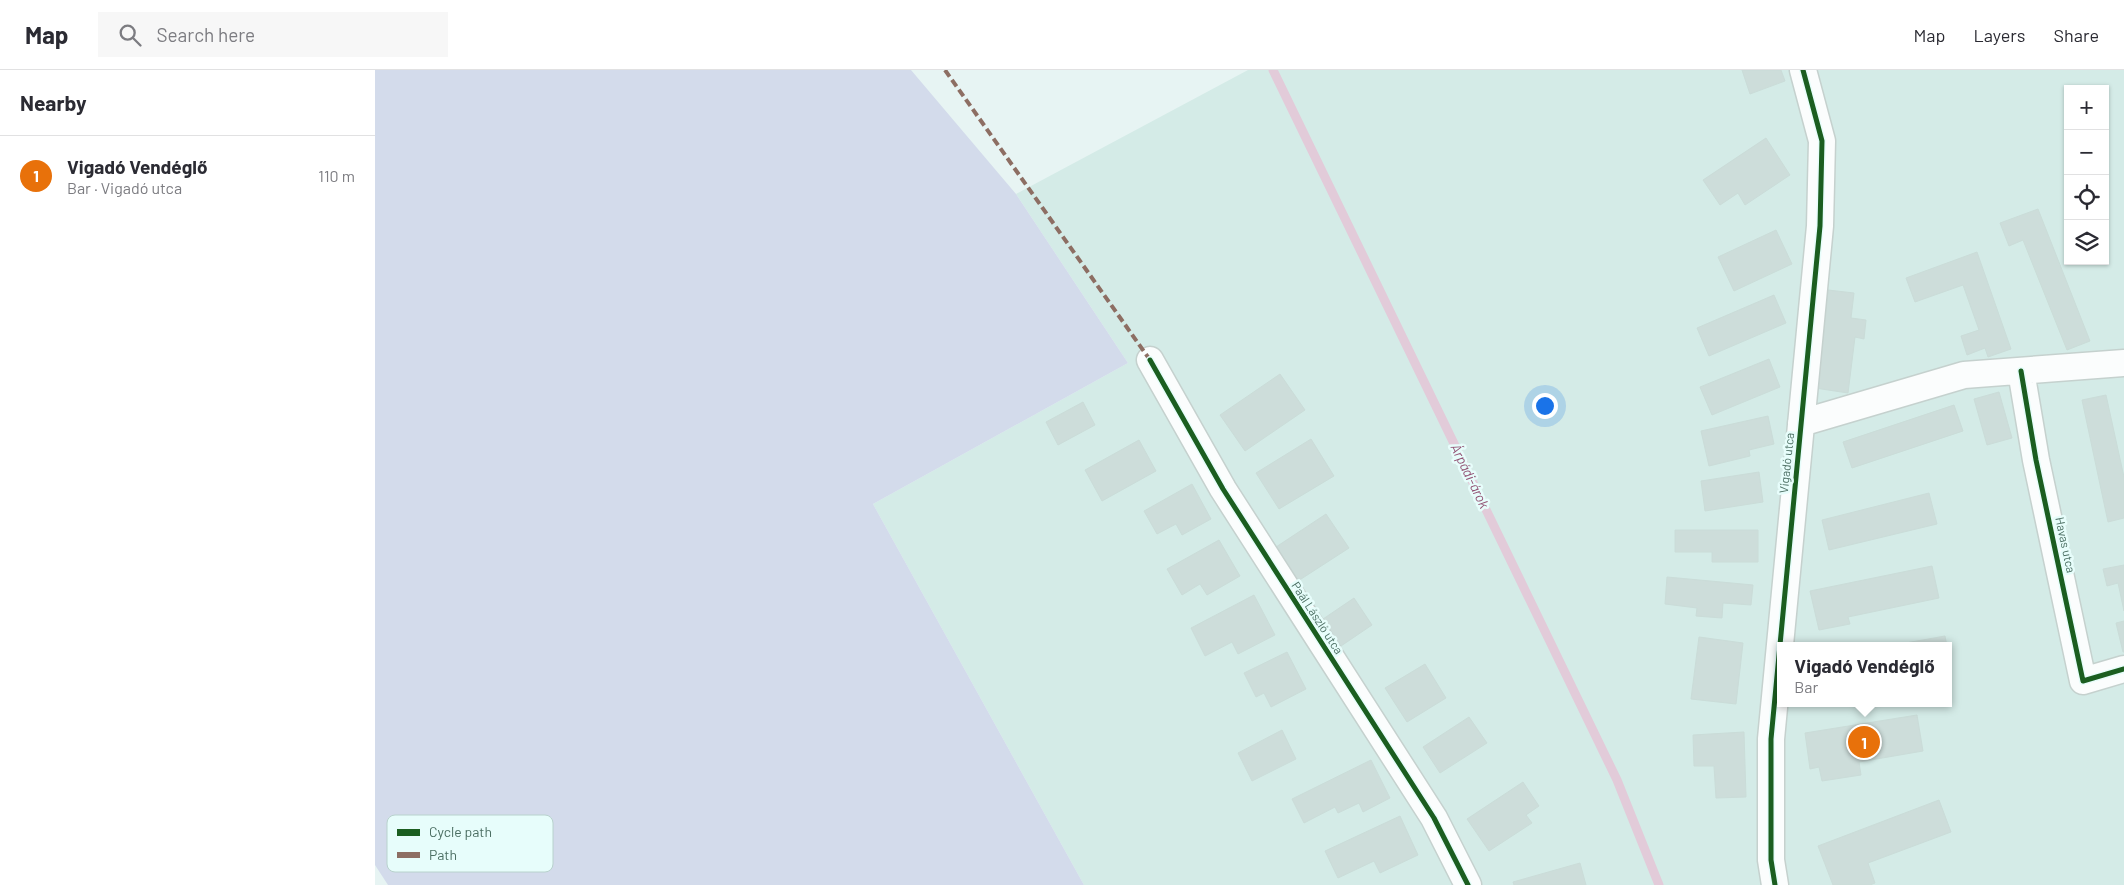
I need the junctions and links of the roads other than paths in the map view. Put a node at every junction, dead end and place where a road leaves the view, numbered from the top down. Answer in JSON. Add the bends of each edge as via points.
{"nodes":[{"id":1,"x":1803,"y":70,"type":"edge"},
{"id":2,"x":1150,"y":360,"type":"dead end"},
{"id":3,"x":2124,"y":362,"type":"edge"},
{"id":4,"x":2021,"y":371,"type":"junction"},
{"id":5,"x":1801,"y":423,"type":"junction"},
{"id":6,"x":1780,"y":642,"type":"edge"},
{"id":7,"x":2124,"y":669,"type":"edge"},
{"id":8,"x":1777,"y":676,"type":"edge"},
{"id":9,"x":1468,"y":885,"type":"edge"},
{"id":10,"x":1775,"y":885,"type":"edge"}],
"edges":[{"from":1,"to":5,"type":"street","name":"Vigadó utca","via":[[1822,141],[1820,226]]},
{"from":2,"to":9,"type":"street","name":"Paál László utca","via":[[1223,489],[1434,818]]},
{"from":3,"to":4,"type":"street"},
{"from":4,"to":5,"type":"street","via":[[1964,375]]},
{"from":4,"to":7,"type":"street","name":"Havas utca","via":[[2036,460],[2083,681]]},
{"from":5,"to":6,"type":"street","name":"Vigadó utca"},
{"from":8,"to":10,"type":"street","name":"Vigadó utca","via":[[1771,739],[1771,860]]}]}
